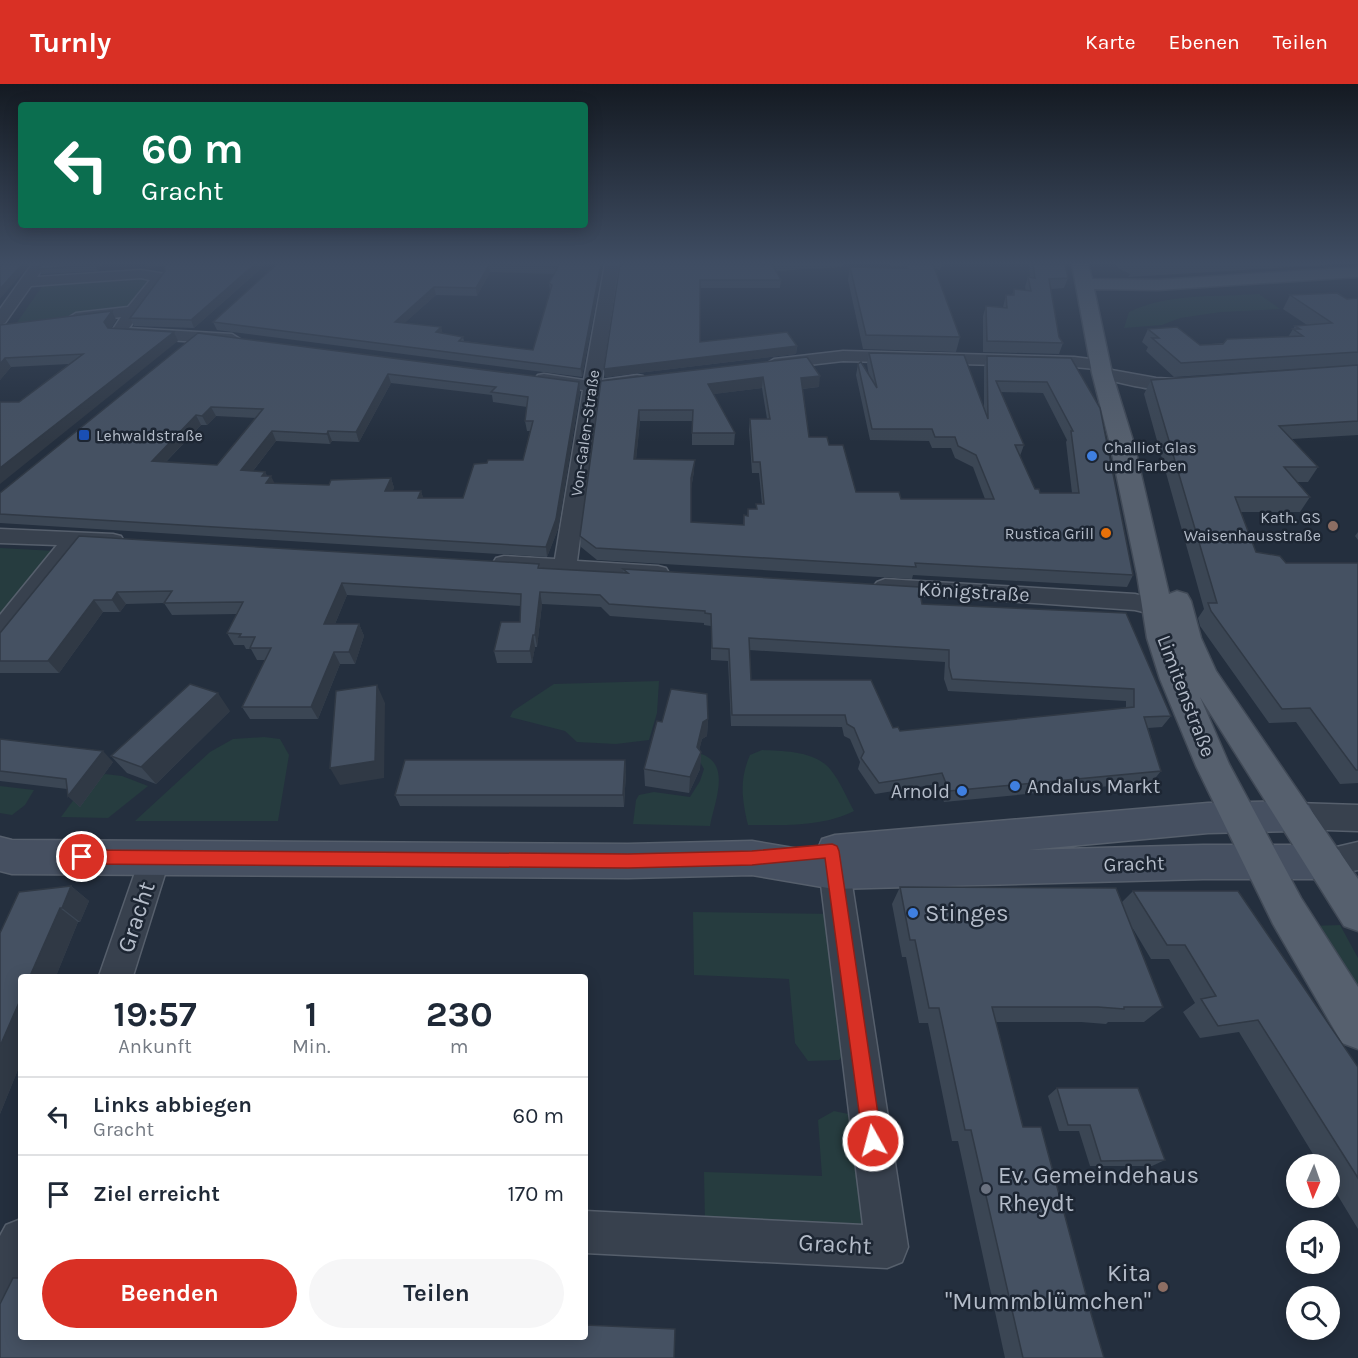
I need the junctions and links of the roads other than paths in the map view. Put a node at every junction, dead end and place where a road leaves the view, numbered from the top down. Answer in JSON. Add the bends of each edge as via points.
{"nodes":[{"id":1,"x":125,"y":323,"type":"edge"},
{"id":2,"x":212,"y":323,"type":"edge"},
{"id":3,"x":602,"y":323,"type":"edge"},
{"id":4,"x":1107,"y":323,"type":"edge"},
{"id":5,"x":1107,"y":323,"type":"edge"},
{"id":6,"x":19,"y":326,"type":"edge"},
{"id":7,"x":0,"y":328,"type":"edge"},
{"id":8,"x":199,"y":335,"type":"junction"},
{"id":9,"x":252,"y":341,"type":"edge"},
{"id":10,"x":182,"y":349,"type":"edge"},
{"id":11,"x":763,"y":365,"type":"edge"},
{"id":12,"x":1109,"y":372,"type":"junction"},
{"id":13,"x":523,"y":376,"type":"edge"},
{"id":14,"x":649,"y":379,"type":"edge"},
{"id":15,"x":1202,"y":382,"type":"edge"},
{"id":16,"x":592,"y":386,"type":"junction"},
{"id":17,"x":0,"y":536,"type":"edge"},
{"id":18,"x":75,"y":538,"type":"junction"},
{"id":19,"x":135,"y":542,"type":"edge"},
{"id":20,"x":482,"y":562,"type":"edge"},
{"id":21,"x":565,"y":567,"type":"junction"},
{"id":22,"x":680,"y":574,"type":"edge"},
{"id":23,"x":866,"y":586,"type":"edge"},
{"id":24,"x":1156,"y":607,"type":"junction"},
{"id":25,"x":0,"y":631,"type":"edge"},
{"id":26,"x":1296,"y":816,"type":"junction"},
{"id":27,"x":1238,"y":817,"type":"junction"},
{"id":28,"x":1358,"y":818,"type":"edge"},
{"id":29,"x":4,"y":855,"type":"edge"},
{"id":30,"x":156,"y":858,"type":"junction"},
{"id":31,"x":1342,"y":859,"type":"edge"},
{"id":32,"x":833,"y":862,"type":"junction"},
{"id":33,"x":1262,"y":862,"type":"junction"},
{"id":34,"x":1358,"y":913,"type":"edge"},
{"id":35,"x":117,"y":974,"type":"edge"},
{"id":36,"x":1358,"y":1027,"type":"edge"},
{"id":37,"x":588,"y":1232,"type":"edge"},
{"id":38,"x":18,"y":1246,"type":"edge"},
{"id":39,"x":0,"y":1280,"type":"edge"}],
"edges":[{"from":1,"to":8,"type":"street","via":[[119,332]]},
{"from":2,"to":8,"type":"street"},
{"from":3,"to":16,"type":"street","name":"Von-Galen-Straße"},
{"from":4,"to":12,"type":"main road","name":"Limitenstraße"},
{"from":5,"to":12,"type":"main road","name":"Limitenstraße"},
{"from":6,"to":7,"type":"street"},
{"from":8,"to":9,"type":"street"},
{"from":8,"to":10,"type":"street"},
{"from":11,"to":12,"type":"street","via":[[843,356],[1074,362]]},
{"from":12,"to":15,"type":"street","via":[[1155,383]]},
{"from":12,"to":24,"type":"main road","name":"Limitenstraße"},
{"from":12,"to":26,"type":"main road","name":"Limitenstraße","via":[[1134,431],[1186,638],[1202,675]]},
{"from":13,"to":16,"type":"street"},
{"from":14,"to":16,"type":"street"},
{"from":16,"to":21,"type":"street","name":"Von-Galen-Straße"},
{"from":17,"to":18,"type":"street"},
{"from":18,"to":19,"type":"street"},
{"from":18,"to":25,"type":"street"},
{"from":20,"to":21,"type":"street"},
{"from":21,"to":22,"type":"street"},
{"from":23,"to":24,"type":"street","name":"Königstraße","via":[[1135,602]]},
{"from":24,"to":27,"type":"main road","name":"Limitenstraße","via":[[1176,679]]},
{"from":26,"to":27,"type":"main road","name":"Gracht"},
{"from":26,"to":28,"type":"street"},
{"from":26,"to":31,"type":"main road","name":"Limitenstraße"},
{"from":27,"to":32,"type":"main road","name":"Gracht"},
{"from":27,"to":33,"type":"main road","name":"Limitenstraße"},
{"from":29,"to":30,"type":"main road","name":"Gracht"},
{"from":30,"to":32,"type":"main road","name":"Gracht","via":[[752,858]]},
{"from":30,"to":35,"type":"street","name":"Gracht"},
{"from":31,"to":33,"type":"main road","name":"Gracht"},
{"from":31,"to":34,"type":"main road","name":"Limitenstraße"},
{"from":32,"to":33,"type":"main road","name":"Gracht"},
{"from":32,"to":37,"type":"street","name":"Gracht","via":[[887,1247]]},
{"from":33,"to":36,"type":"main road","name":"Limitenstraße","via":[[1287,911]]},
{"from":38,"to":39,"type":"street"}]}
